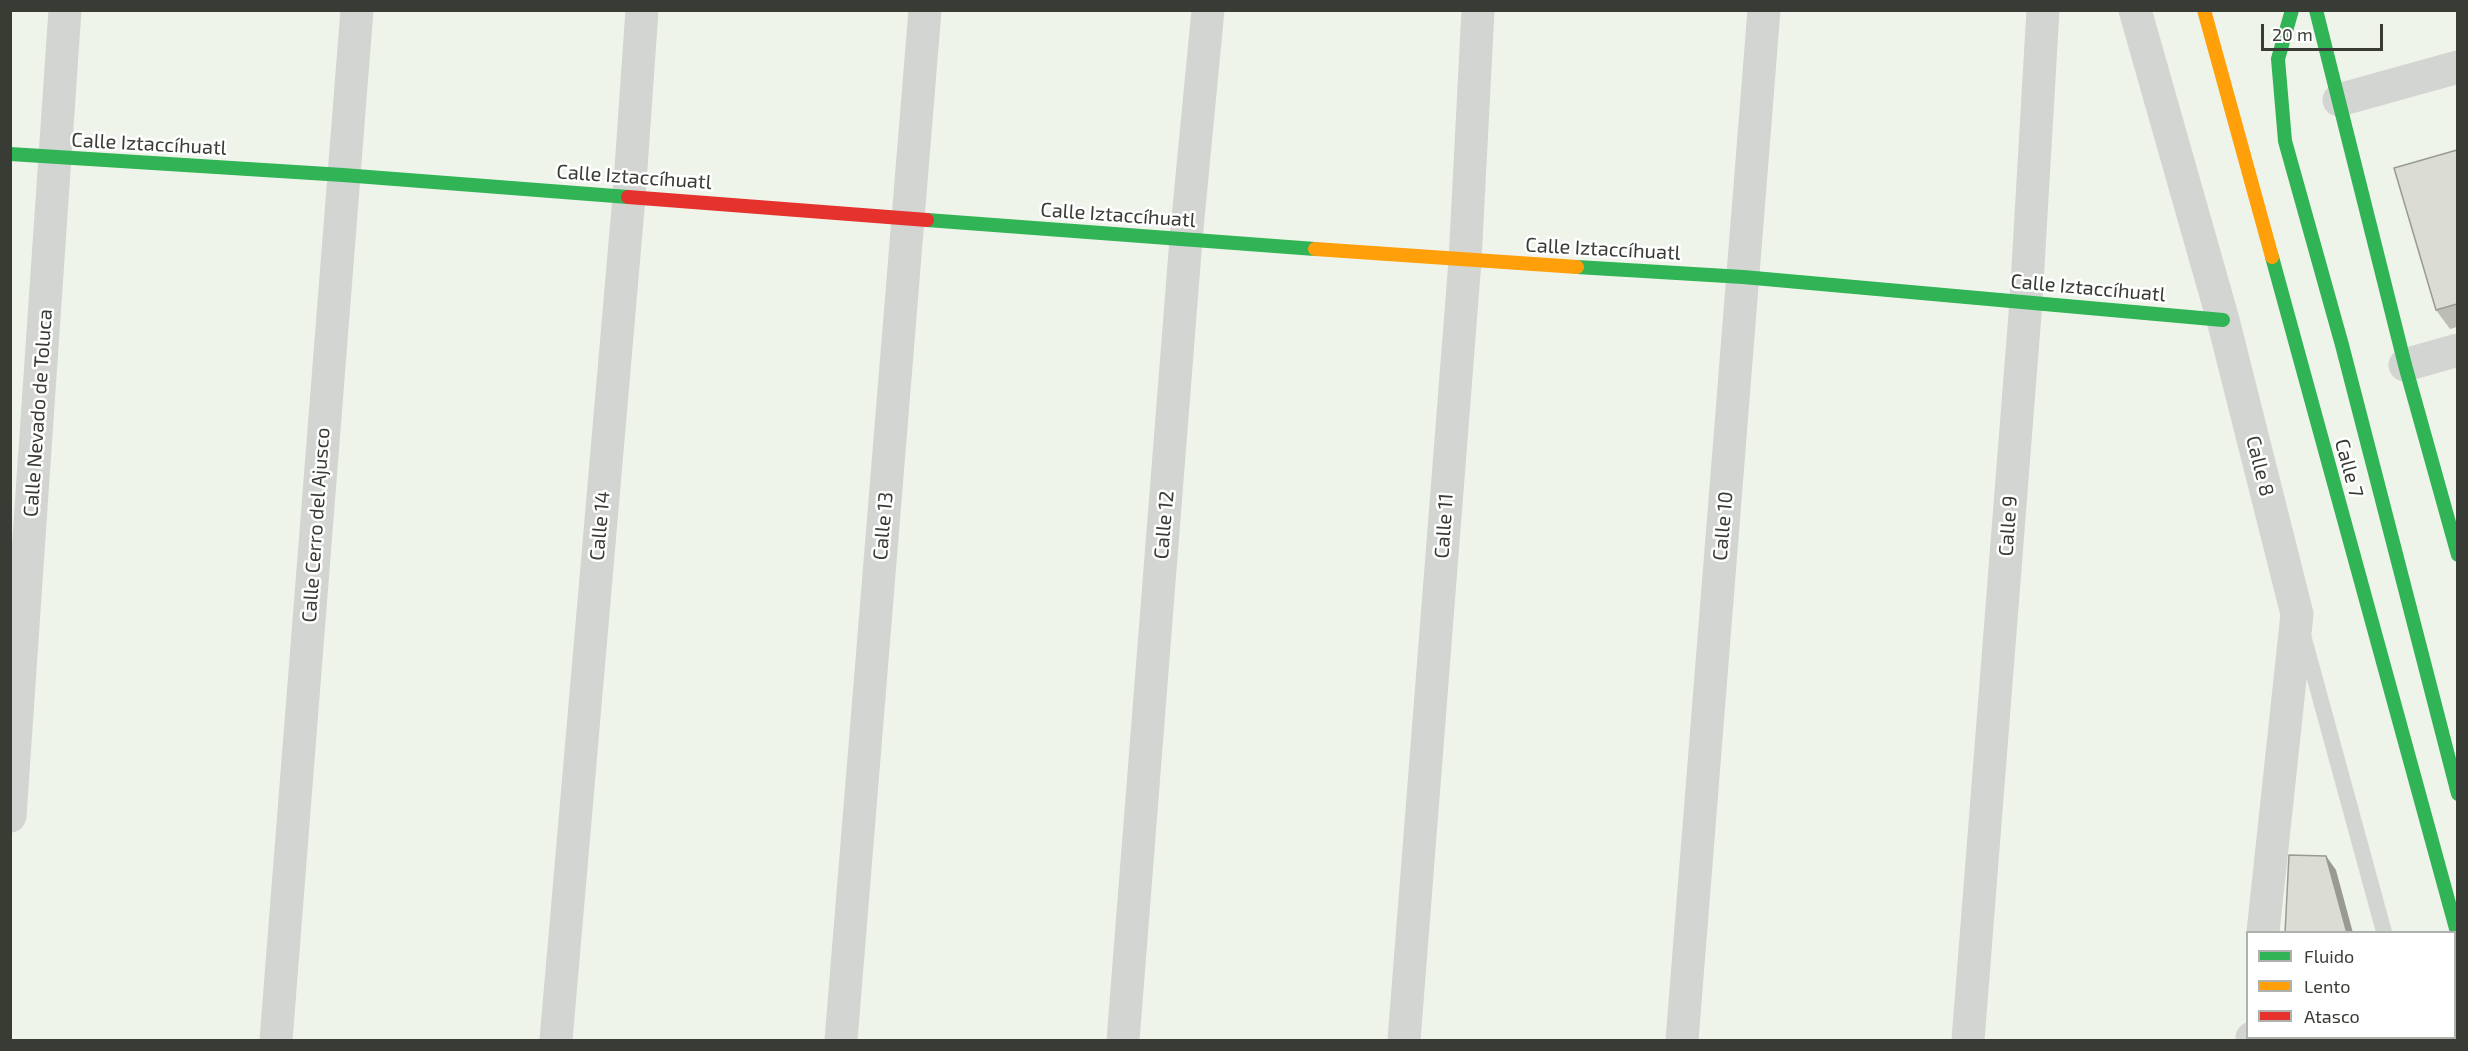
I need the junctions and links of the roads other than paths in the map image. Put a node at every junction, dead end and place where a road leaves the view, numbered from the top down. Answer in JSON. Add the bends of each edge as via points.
{"nodes":[{"id":1,"x":65,"y":10,"type":"edge"},
{"id":2,"x":357,"y":10,"type":"edge"},
{"id":3,"x":642,"y":10,"type":"edge"},
{"id":4,"x":925,"y":10,"type":"edge"},
{"id":5,"x":1208,"y":10,"type":"edge"},
{"id":6,"x":1478,"y":10,"type":"edge"},
{"id":7,"x":1764,"y":10,"type":"edge"},
{"id":8,"x":2043,"y":10,"type":"edge"},
{"id":9,"x":2135,"y":10,"type":"edge"},
{"id":10,"x":2204,"y":10,"type":"edge"},
{"id":11,"x":2292,"y":10,"type":"edge"},
{"id":12,"x":2316,"y":10,"type":"edge"},
{"id":13,"x":2457,"y":67,"type":"edge"},
{"id":14,"x":2339,"y":100,"type":"junction"},
{"id":15,"x":10,"y":154,"type":"edge"},
{"id":16,"x":55,"y":158,"type":"junction"},
{"id":17,"x":343,"y":175,"type":"junction"},
{"id":18,"x":629,"y":196,"type":"junction"},
{"id":19,"x":908,"y":218,"type":"junction"},
{"id":20,"x":1186,"y":239,"type":"junction"},
{"id":21,"x":1465,"y":261,"type":"junction"},
{"id":22,"x":1743,"y":277,"type":"junction"},
{"id":23,"x":2026,"y":301,"type":"junction"},
{"id":24,"x":2223,"y":320,"type":"junction"},
{"id":25,"x":2457,"y":350,"type":"edge"},
{"id":26,"x":2405,"y":365,"type":"junction"},
{"id":27,"x":2457,"y":555,"type":"edge"},
{"id":28,"x":2297,"y":614,"type":"junction"},
{"id":29,"x":2457,"y":794,"type":"edge"},
{"id":30,"x":10,"y":816,"type":"edge"},
{"id":31,"x":2263,"y":931,"type":"edge"},
{"id":32,"x":2383,"y":931,"type":"edge"},
{"id":33,"x":2456,"y":931,"type":"edge"},
{"id":34,"x":276,"y":1041,"type":"edge"},
{"id":35,"x":556,"y":1041,"type":"edge"},
{"id":36,"x":841,"y":1041,"type":"edge"},
{"id":37,"x":1123,"y":1041,"type":"edge"},
{"id":38,"x":1404,"y":1041,"type":"edge"},
{"id":39,"x":1682,"y":1041,"type":"edge"},
{"id":40,"x":1968,"y":1041,"type":"edge"}],
"edges":[{"from":1,"to":16,"type":"street","name":"Calle Nevado de Toluca"},
{"from":2,"to":17,"type":"street","name":"Calle Cerro del Ajusco"},
{"from":3,"to":18,"type":"street","name":"Calle 14"},
{"from":4,"to":19,"type":"street","name":"Calle 13"},
{"from":5,"to":20,"type":"street","name":"Calle 12"},
{"from":6,"to":21,"type":"street","name":"Calle 11"},
{"from":7,"to":22,"type":"street","name":"Calle 10"},
{"from":8,"to":23,"type":"street","name":"Calle 9"},
{"from":9,"to":24,"type":"street","name":"Calle 8"},
{"from":10,"to":33,"type":"main road","name":"Calle 7"},
{"from":11,"to":29,"type":"main road","via":[[2278,59],[2285,141],[2348,368]]},
{"from":12,"to":14,"type":"main road"},
{"from":13,"to":14,"type":"street"},
{"from":14,"to":26,"type":"main road"},
{"from":15,"to":16,"type":"main road","name":"Calle Iztaccíhuatl"},
{"from":16,"to":17,"type":"main road","name":"Calle Iztaccíhuatl"},
{"from":16,"to":30,"type":"street","name":"Calle Nevado de Toluca"},
{"from":17,"to":18,"type":"main road","name":"Calle Iztaccíhuatl"},
{"from":17,"to":34,"type":"street","name":"Calle Cerro del Ajusco"},
{"from":18,"to":19,"type":"main road","name":"Calle Iztaccíhuatl"},
{"from":18,"to":35,"type":"street","name":"Calle 14"},
{"from":19,"to":20,"type":"main road","name":"Calle Iztaccíhuatl"},
{"from":19,"to":36,"type":"street","name":"Calle 13"},
{"from":20,"to":21,"type":"main road","name":"Calle Iztaccíhuatl"},
{"from":20,"to":37,"type":"street","name":"Calle 12"},
{"from":21,"to":22,"type":"main road","name":"Calle Iztaccíhuatl"},
{"from":21,"to":38,"type":"street","name":"Calle 11"},
{"from":22,"to":23,"type":"main road","name":"Calle Iztaccíhuatl"},
{"from":22,"to":39,"type":"street","name":"Calle 10"},
{"from":23,"to":24,"type":"main road","name":"Calle Iztaccíhuatl"},
{"from":23,"to":40,"type":"street","name":"Calle 9"},
{"from":24,"to":28,"type":"street","name":"Calle 8"},
{"from":25,"to":26,"type":"street"},
{"from":26,"to":27,"type":"main road"},
{"from":28,"to":31,"type":"street","name":"Calle 8"},
{"from":28,"to":32,"type":"lane"}]}
